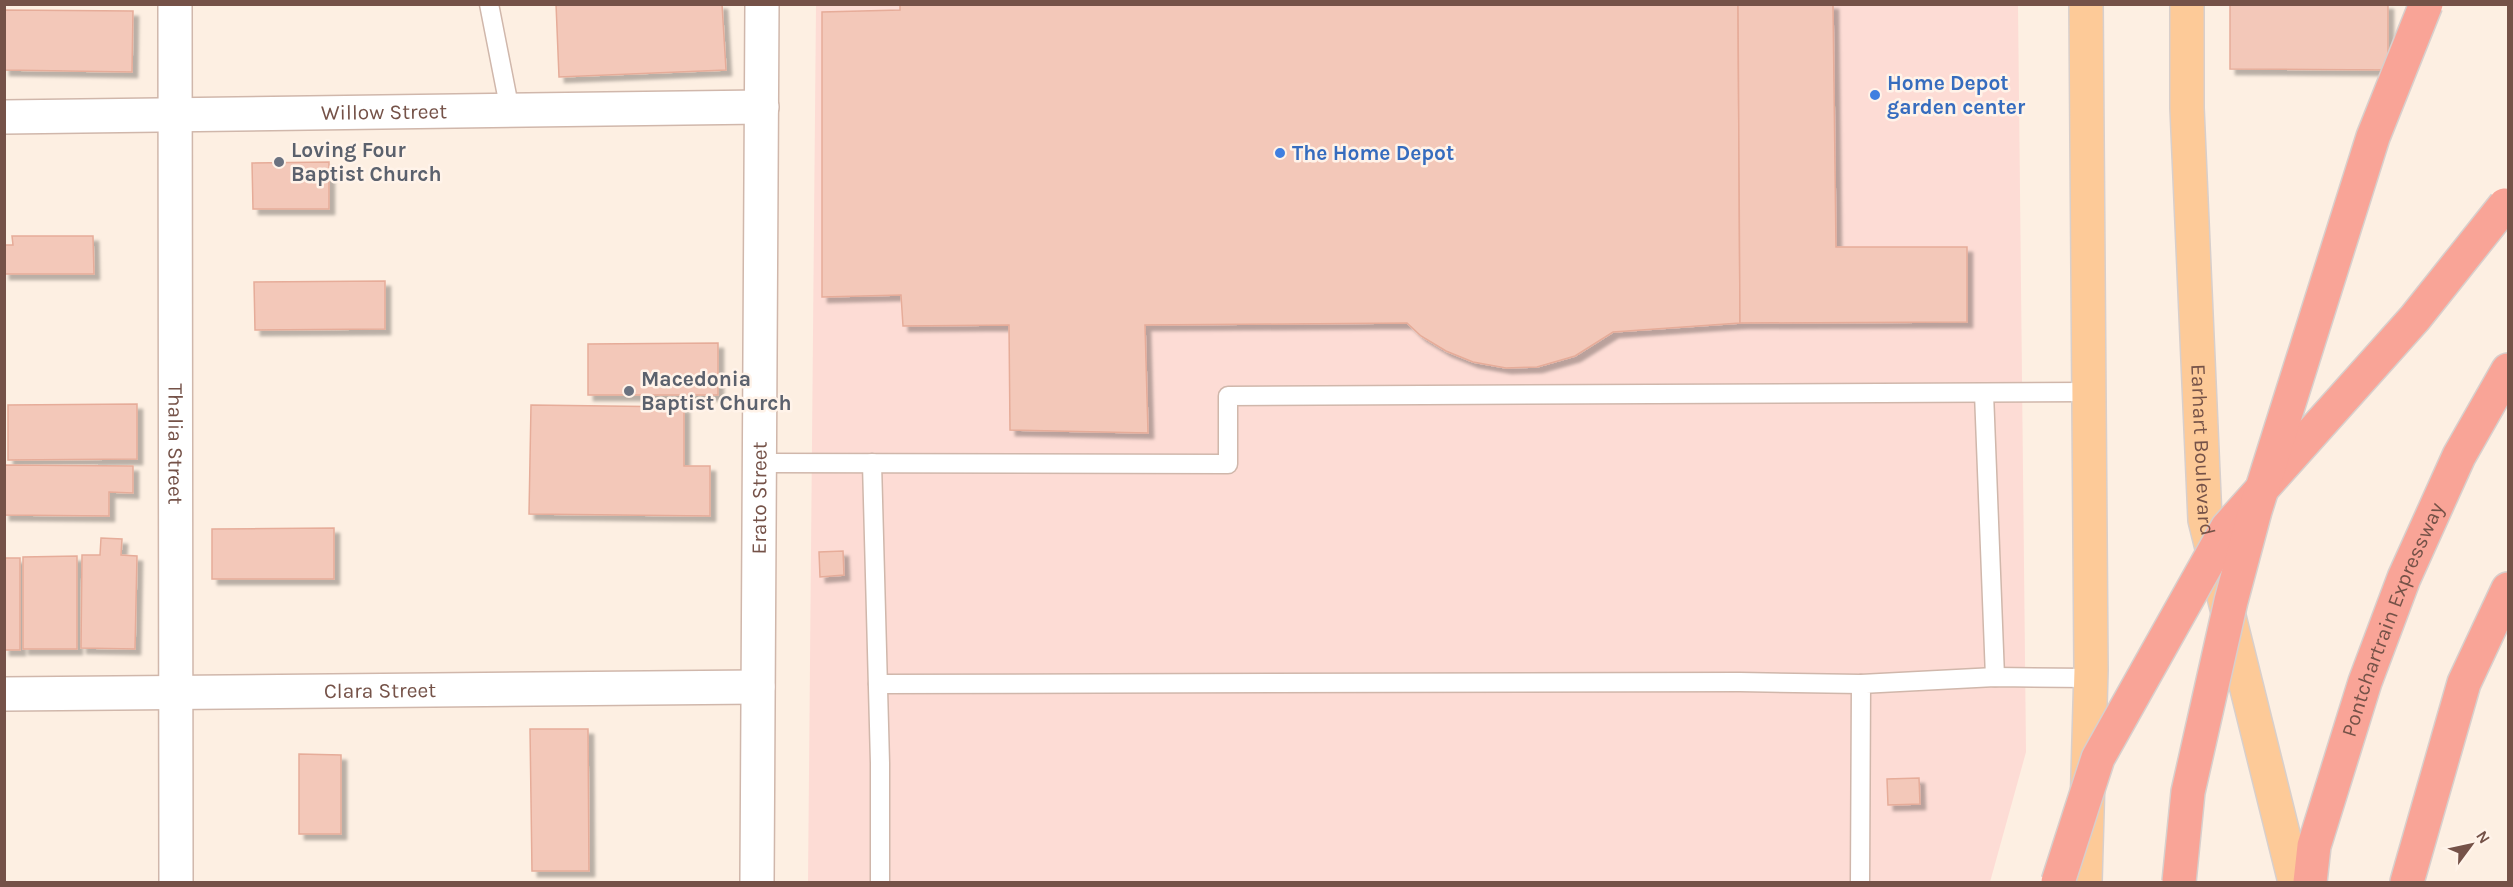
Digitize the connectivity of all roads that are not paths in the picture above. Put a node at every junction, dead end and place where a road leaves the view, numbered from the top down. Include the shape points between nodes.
1 (175, 4) edge
2 (489, 4) edge
3 (762, 4) edge
4 (2086, 4) edge
5 (2187, 4) edge
6 (2426, 4) edge
7 (762, 107) junction
8 (510, 111) junction
9 (174, 116) junction
10 (4, 117) edge
11 (2508, 200) edge
12 (2508, 370) edge
13 (2088, 392) junction
14 (1984, 393) junction
15 (759, 463) junction
16 (872, 463) junction
17 (2508, 589) edge
18 (1995, 677) junction
19 (2090, 678) junction
20 (878, 684) junction
21 (1861, 684) junction
22 (758, 687) junction
23 (176, 692) junction
24 (4, 694) edge
25 (176, 882) edge
26 (757, 882) edge
27 (880, 882) edge
28 (1860, 882) edge
29 (2058, 882) edge
30 (2085, 882) edge
31 (2179, 882) edge
32 (2295, 882) edge
33 (2310, 882) edge
34 (2407, 882) edge

1 - 9 street, Thalia Street
2 - 8 lane
3 - 7 street, Erato Street
4 - 13 main road
5 - 32 main road, Earhart Boulevard via 2187,108 2205,520
6 - 31 highway, bridge via 2373,137 2255,511 2188,792
7 - 8 street, Willow Street
7 - 15 street, Erato Street
8 - 9 street, Willow Street
9 - 10 street, Willow Street
9 - 23 street, Thalia Street
11 - 29 highway, bridge via 2415,318 2227,528 2098,758
12 - 33 highway, Pontchartrain Expressway via 2459,456 2400,588 2365,682 2314,846
13 - 14 lane
13 - 19 main road
14 - 16 lane via 1228,396 1228,464
14 - 18 lane
15 - 16 lane
15 - 22 street, Erato Street
16 - 20 lane
17 - 34 highway via 2464,683
18 - 19 lane
18 - 21 lane
19 - 30 main road
20 - 21 lane
20 - 27 lane
21 - 28 lane
22 - 23 street, Clara Street
22 - 26 street, Erato Street
23 - 24 street, Clara Street
23 - 25 street, Thalia Street

